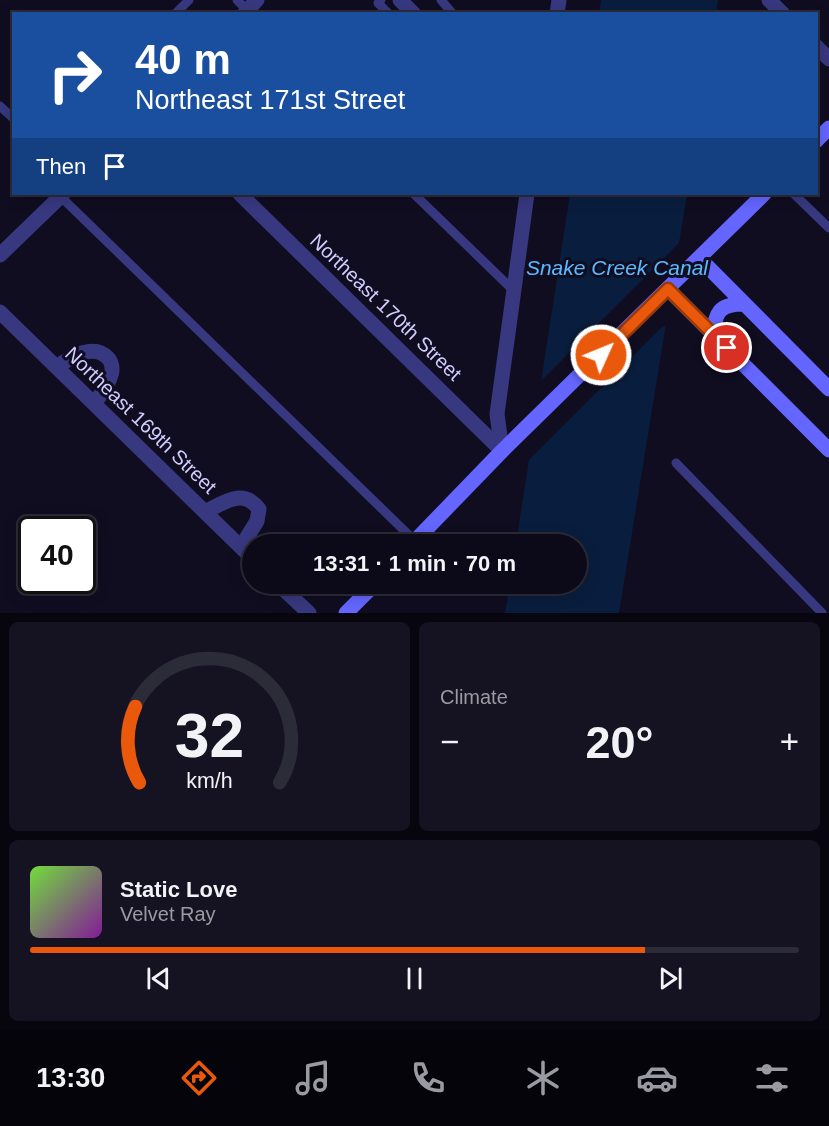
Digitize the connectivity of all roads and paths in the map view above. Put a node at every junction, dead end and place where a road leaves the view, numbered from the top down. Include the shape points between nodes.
1 (189, 0) edge
2 (381, 0) edge
3 (400, 0) edge
4 (441, 0) edge
5 (769, 0) edge
6 (177, 12) edge
7 (387, 12) edge
8 (412, 12) edge
9 (451, 12) edge
10 (781, 12) edge
11 (818, 48) edge
12 (829, 59) edge
13 (0, 106) edge
14 (12, 117) edge
15 (62, 195) edge
16 (241, 195) edge
17 (415, 195) edge
18 (527, 195) edge
19 (763, 195) edge
20 (795, 195) edge
21 (829, 228) edge
22 (0, 255) edge
23 (699, 258) junction
24 (673, 284) junction
25 (514, 291) junction
26 (743, 304) junction
27 (0, 312) edge
28 (713, 335) junction
29 (56, 367) junction
30 (829, 389) edge
31 (94, 404) junction
32 (829, 450) edge
33 (502, 451) junction
34 (676, 463) dead end
35 (205, 512) junction
36 (405, 534) edge
37 (423, 534) edge
38 (241, 547) joint
39 (289, 594) edge
40 (365, 594) edge
41 (309, 613) edge
42 (346, 613) edge
43 (822, 613) edge

1 - 6 lane
2 - 7 lane via 378,3
3 - 8 street
4 - 9 lane
5 - 10 street
11 - 12 street
13 - 14 lane
15 - 22 street
15 - 36 lane
16 - 33 street, Northeast 170th Street
17 - 25 lane
18 - 25 street
19 - 23 street
20 - 21 lane
23 - 24 street
23 - 26 street
24 - 28 street via 679,300
24 - 33 street
25 - 33 street via 497,414
26 - 28 street via 731,304 719,311
26 - 30 street
27 - 29 street, Northeast 169th Street
28 - 32 street
29 - 31 street, Northeast 169th Street
29 - 31 street via 88,352 106,356 112,374
31 - 35 street, Northeast 169th Street
33 - 37 street
34 - 43 lane
35 - 38 street, Northeast 169th Street
35 - 38 street via 237,498 252,500 259,509 257,521
39 - 41 street
40 - 42 street

